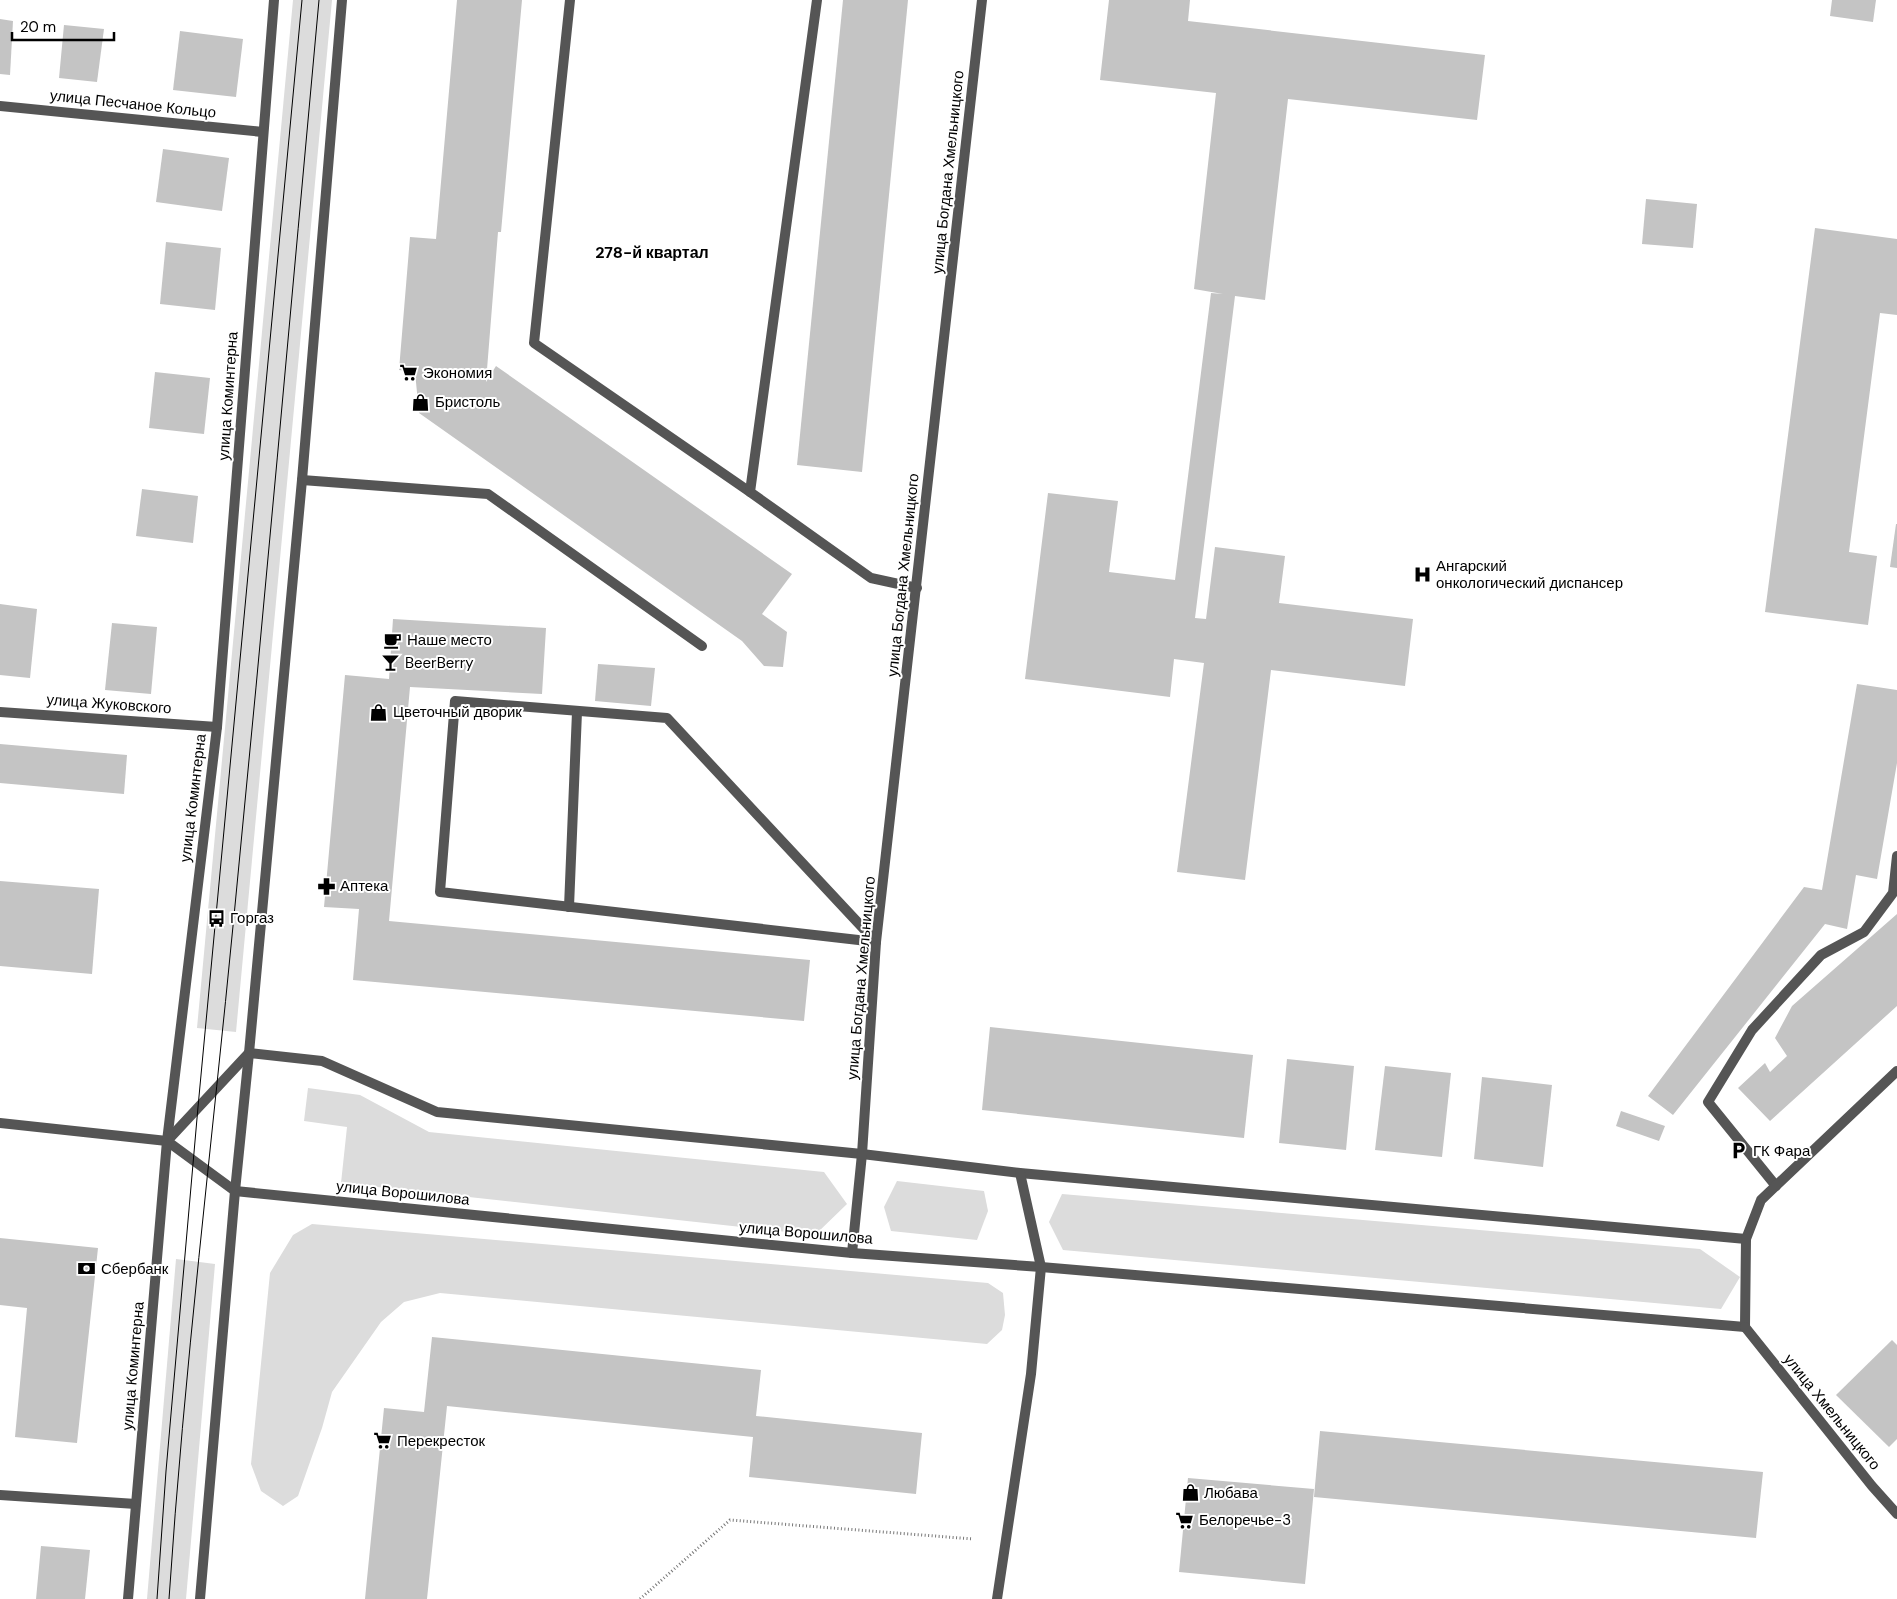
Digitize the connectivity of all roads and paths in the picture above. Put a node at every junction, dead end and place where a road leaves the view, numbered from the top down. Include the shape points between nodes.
1 (274, 0) edge
2 (342, 0) edge
3 (570, 0) edge
4 (817, 0) edge
5 (982, 0) edge
6 (0, 106) edge
7 (263, 132) junction
8 (302, 480) junction
9 (750, 492) junction
10 (917, 588) junction
11 (702, 646) dead end
12 (0, 712) edge
13 (577, 712) junction
14 (217, 726) junction
15 (1897, 856) edge
16 (569, 907) junction
17 (876, 942) junction
18 (249, 1053) junction
19 (1897, 1070) edge
20 (0, 1124) edge
21 (167, 1141) junction
22 (862, 1154) junction
23 (1020, 1173) junction
24 (1776, 1186) junction
25 (235, 1191) junction
26 (1746, 1239) junction
27 (852, 1253) junction
28 (1041, 1267) junction
29 (1744, 1327) junction
30 (0, 1495) edge
31 (136, 1504) junction
32 (1897, 1514) edge
33 (973, 1539) dead end
34 (128, 1599) edge
35 (200, 1599) edge
36 (640, 1599) edge
37 (996, 1599) edge

1 - 7 street, улица Коминтерна
2 - 8 street
3 - 9 street via 534,343
4 - 9 street
5 - 10 street, улица Богдана Хмельницкого
6 - 7 street, улица Песчаное Кольцо
7 - 14 street, улица Коминтерна
8 - 11 street via 488,494
8 - 18 street
9 - 10 street via 871,578
10 - 17 street, улица Богдана Хмельницкого
12 - 14 street, улица Жуковского
13 - 16 street
13 - 16 street via 455,701 440,892
13 - 17 street via 667,718
14 - 21 street, улица Коминтерна
15 - 24 street via 1893,893 1864,932 1821,955 1752,1030 1708,1102
16 - 17 street
17 - 22 street, улица Богдана Хмельницкого
18 - 21 street
18 - 22 street via 322,1061 437,1112
18 - 25 street
19 - 24 street
20 - 21 street
21 - 25 street
21 - 31 street, улица Коминтерна
22 - 23 street
22 - 27 street, улица Богдана Хмельницкого
23 - 26 street
23 - 28 street
24 - 26 street via 1761,1200
25 - 27 street, улица Ворошилова
25 - 35 street
26 - 29 street
27 - 28 street, улица Ворошилова
28 - 29 street, улица Ворошилова
28 - 37 street via 1031,1374
29 - 32 street, улица Хмельницкого
30 - 31 street
31 - 34 street, улица Коминтерна
33 - 36 path via 730,1520

